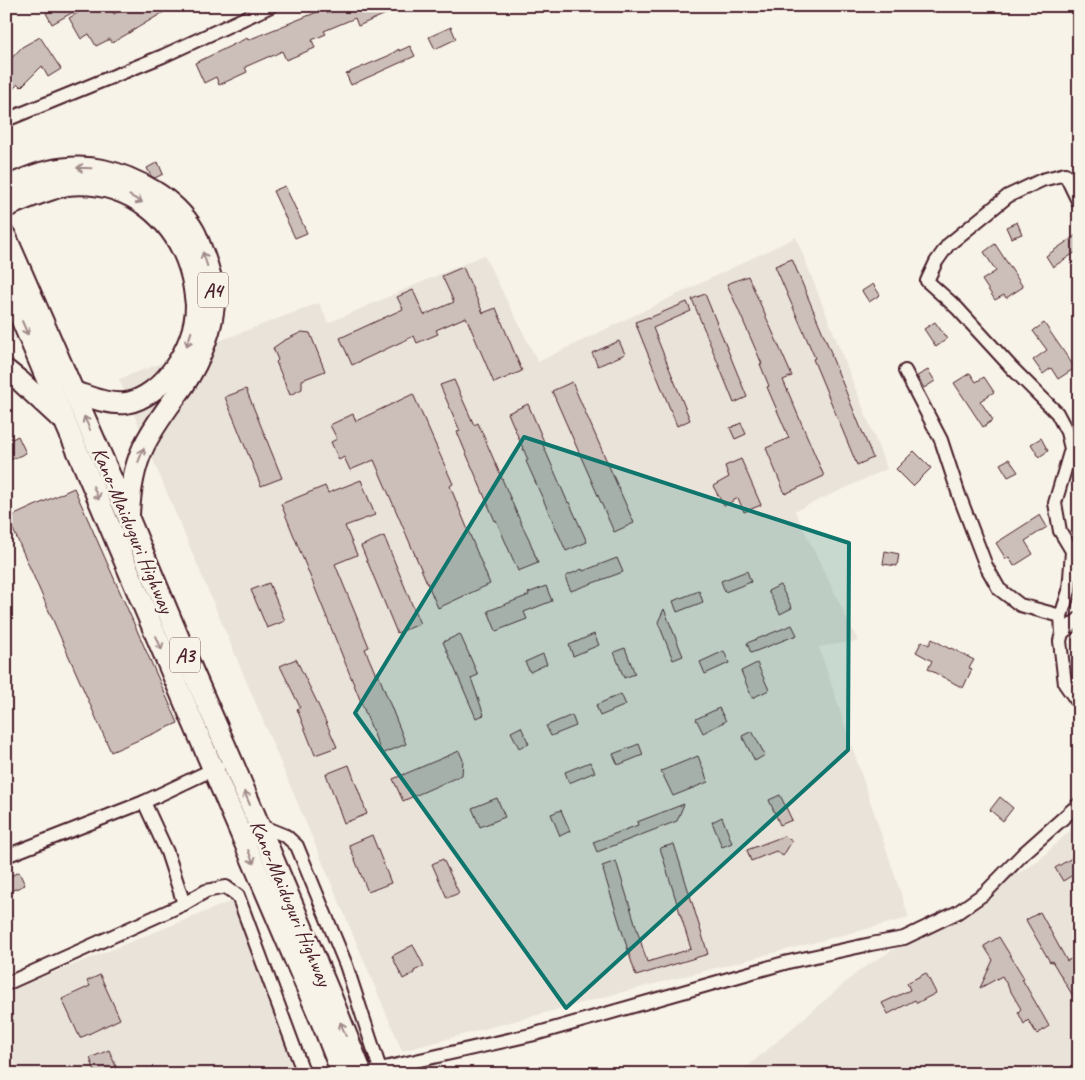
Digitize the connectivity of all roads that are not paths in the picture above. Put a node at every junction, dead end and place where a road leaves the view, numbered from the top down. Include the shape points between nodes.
1 (271, 6) edge
2 (6, 120) edge
3 (34, 185) junction
4 (6, 186) edge
5 (1079, 202) edge
6 (6, 207) edge
7 (6, 237) edge
8 (6, 283) edge
9 (6, 370) edge
10 (905, 371) dead end
11 (74, 392) junction
12 (65, 422) junction
13 (129, 519) junction
14 (1061, 616) junction
15 (1079, 619) edge
16 (1062, 633) junction
17 (1079, 704) edge
18 (232, 761) junction
19 (213, 770) junction
20 (144, 802) junction
21 (1079, 804) edge
22 (259, 825) junction
23 (6, 856) edge
24 (184, 904) junction
25 (6, 984) edge
26 (370, 1072) edge
27 (304, 1074) edge
28 (342, 1074) edge

1 - 2 street via 163,56
3 - 4 highway, A4
3 - 6 highway, A4
3 -> 11 highway, A4 via 105,187 141,202 156,213 180,244 194,290 196,305 190,338 165,381 151,392 127,403 111,403
13 -> 3 highway, A4 via 133,475 142,449 198,363 206,341 213,311 211,280 194,231 181,213 160,194 137,181 112,171 68,168 48,171
5 - 14 street via 1065,174 1042,180 1008,196 948,245 927,281 1057,413 1066,432 1072,449 1055,503 1060,531 1072,551 1069,591
7 - 11 highway, Kano-Maiduguri Highway / A3
8 -> 12 highway, Kano-Maiduguri Highway / A3
9 - 12 highway
10 - 14 street via 940,440 983,557 999,589 1020,605
13 -> 11 highway, Kano-Maiduguri Highway / A3
12 -> 19 highway, Kano-Maiduguri Highway / A3
13 - 18 highway, Kano-Maiduguri Highway / A3
14 - 16 street
15 - 16 street
16 - 17 street via 1065,684
18 - 19 street
22 -> 18 highway, Kano-Maiduguri Highway / A3
19 - 20 street
19 -> 28 highway, Kano-Maiduguri Highway / A3
20 - 23 street
20 - 24 street via 167,852
21 - 26 street via 985,893 958,912 904,938 788,962 535,1034
26 -> 22 highway, Kano-Maiduguri Highway / A3
22 - 26 street via 286,836 297,846 346,965
24 - 25 street
24 - 27 street via 206,892 226,887 238,896

